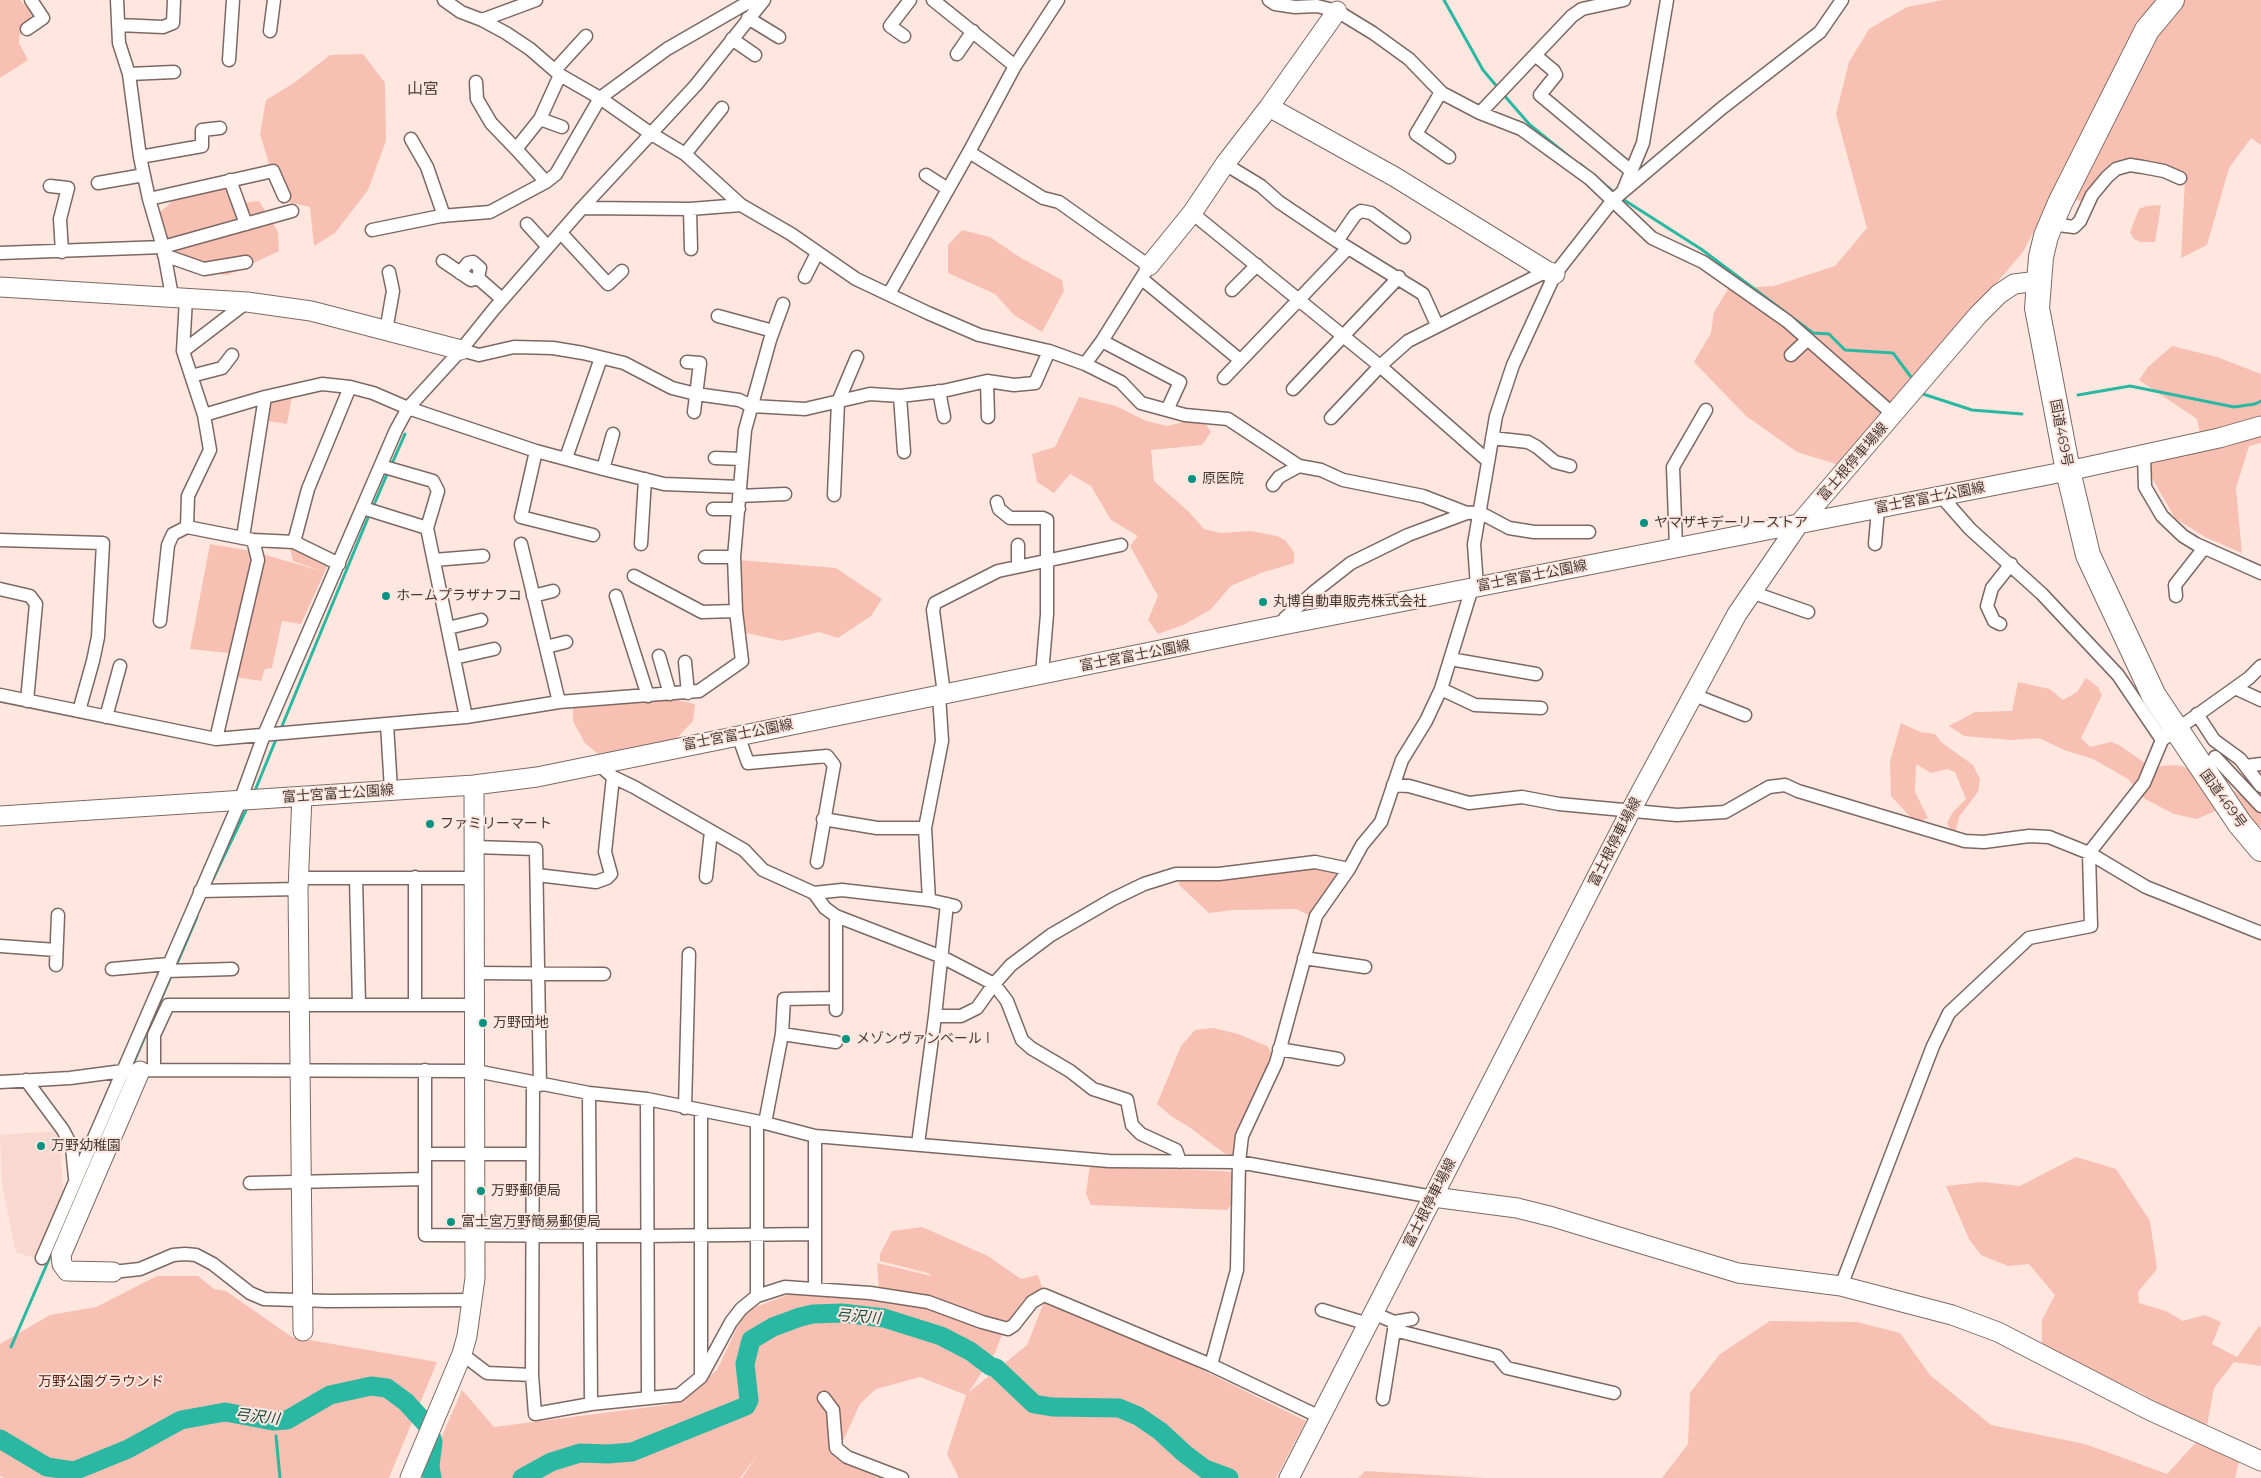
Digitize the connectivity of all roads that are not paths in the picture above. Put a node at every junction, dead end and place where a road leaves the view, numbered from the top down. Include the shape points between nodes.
1 (31, 0) edge
2 (117, 0) edge
3 (174, 0) edge
4 (232, 0) edge
5 (274, 0) edge
6 (444, 0) edge
7 (536, 0) edge
8 (764, 0) edge
9 (910, 0) edge
10 (933, 0) edge
11 (1058, 0) edge
12 (1268, 0) edge
13 (1624, 0) edge
14 (1667, 0) edge
15 (1842, 0) edge
16 (2172, 0) edge
17 (746, 1) edge
18 (1337, 11) junction
19 (748, 18) junction
20 (482, 20) junction
21 (118, 25) junction
22 (27, 29) dead end
23 (270, 31) dead end
24 (972, 31) junction
25 (586, 36) dead end
26 (904, 36) dead end
27 (779, 37) dead end
28 (732, 39) junction
29 (957, 54) dead end
30 (755, 55) dead end
31 (1534, 55) junction
32 (229, 60) dead end
33 (1015, 66) junction
34 (174, 72) dead end
35 (557, 73) junction
36 (128, 74) junction
37 (476, 82) dead end
38 (1441, 92) junction
39 (600, 98) junction
40 (1269, 107) junction
41 (722, 108) dead end
42 (1480, 113) junction
43 (540, 119) junction
44 (562, 127) dead end
45 (220, 128) dead end
46 (650, 133) junction
47 (411, 139) dead end
48 (516, 149) junction
49 (969, 152) junction
50 (685, 154) junction
51 (140, 156) junction
52 (1449, 157) dead end
53 (1225, 164) junction
54 (1631, 171) junction
55 (144, 175) junction
56 (926, 175) dead end
57 (2180, 178) dead end
58 (230, 180) junction
59 (546, 182) junction
60 (98, 183) dead end
61 (50, 186) dead end
62 (948, 189) junction
63 (284, 196) dead end
64 (1617, 196) junction
65 (148, 199) junction
66 (741, 205) junction
67 (582, 208) junction
68 (690, 209) junction
69 (292, 211) dead end
70 (1192, 213) junction
71 (444, 216) junction
72 (246, 224) junction
73 (527, 224) dead end
74 (2051, 224) junction
75 (372, 230) dead end
76 (560, 233) junction
77 (1404, 237) dead end
78 (1337, 241) junction
79 (548, 247) junction
80 (1348, 248) junction
81 (691, 249) dead end
82 (163, 251) junction
83 (62, 252) junction
84 (0, 253) edge
85 (817, 253) junction
86 (443, 261) dead end
87 (246, 262) dead end
88 (1256, 265) junction
89 (622, 271) dead end
90 (388, 272) dead end
91 (1551, 272) junction
92 (1146, 273) junction
93 (805, 277) dead end
94 (1399, 278) junction
95 (2038, 281) junction
96 (0, 287) edge
97 (1232, 290) dead end
98 (889, 294) junction
99 (179, 297) junction
100 (502, 299) junction
101 (1299, 300) junction
102 (247, 302) junction
103 (783, 304) dead end
104 (718, 316) dead end
105 (1437, 325) junction
106 (386, 331) junction
107 (773, 331) junction
108 (1343, 336) junction
109 (1808, 339) junction
110 (1102, 341) junction
111 (461, 350) junction
112 (183, 351) junction
113 (1049, 351) junction
114 (232, 355) dead end
115 (1791, 355) dead end
116 (857, 357) dead end
117 (601, 358) junction
118 (1240, 360) junction
119 (687, 362) dead end
120 (1085, 364) junction
121 (1380, 366) junction
122 (192, 376) junction
123 (1224, 378) dead end
124 (986, 382) junction
125 (350, 388) junction
126 (1293, 389) dead end
127 (939, 391) junction
128 (696, 394) junction
129 (900, 396) junction
130 (265, 397) junction
131 (838, 402) junction
132 (752, 406) junction
133 (408, 408) junction
134 (1168, 408) junction
135 (1706, 410) dead end
136 (694, 412) dead end
137 (204, 414) junction
138 (1894, 414) junction
139 (944, 417) dead end
140 (988, 417) dead end
141 (1331, 418) dead end
142 (2261, 426) edge
143 (613, 434) dead end
144 (1492, 438) junction
145 (536, 451) junction
146 (904, 452) dead end
147 (2144, 455) junction
148 (566, 458) junction
149 (715, 458) dead end
150 (742, 459) junction
151 (1488, 461) junction
152 (1299, 466) junction
153 (1570, 466) dead end
154 (387, 468) junction
155 (603, 469) junction
156 (2068, 471) junction
157 (645, 479) junction
158 (1272, 485) dead end
159 (739, 491) junction
160 (785, 494) dead end
161 (834, 495) dead end
162 (1941, 496) junction
163 (997, 502) dead end
164 (1878, 508) junction
165 (368, 509) junction
166 (714, 509) dead end
167 (739, 509) junction
168 (1473, 512) junction
169 (1798, 525) junction
170 (187, 527) junction
171 (427, 528) junction
172 (1589, 532) dead end
173 (593, 535) dead end
174 (248, 539) junction
175 (0, 540) edge
176 (294, 542) junction
177 (521, 544) dead end
178 (640, 544) dead end
179 (1121, 544) dead end
180 (1875, 544) dead end
181 (1018, 545) dead end
182 (1676, 547) junction
183 (2204, 548) junction
184 (483, 556) dead end
185 (705, 557) dead end
186 (734, 557) junction
187 (434, 560) junction
188 (1048, 560) junction
189 (339, 564) junction
190 (2011, 564) junction
191 (1018, 566) junction
192 (2261, 572) edge
193 (634, 576) dead end
194 (1474, 588) junction
195 (0, 589) edge
196 (552, 592) dead end
197 (1751, 592) junction
198 (533, 596) junction
199 (616, 596) dead end
200 (2176, 596) dead end
201 (736, 611) junction
202 (1808, 612) dead end
203 (481, 620) dead end
204 (160, 621) dead end
205 (2000, 624) dead end
206 (1283, 625) junction
207 (448, 628) junction
208 (566, 642) dead end
209 (546, 647) junction
210 (494, 649) dead end
211 (659, 656) dead end
212 (454, 658) junction
213 (1450, 659) junction
214 (685, 662) dead end
215 (120, 666) dead end
216 (2261, 666) edge
217 (1042, 674) junction
218 (1536, 674) dead end
219 (2235, 688) junction
220 (1441, 689) junction
221 (688, 693) junction
222 (670, 694) junction
223 (0, 695) edge
224 (942, 695) junction
225 (1694, 695) junction
226 (648, 696) junction
227 (2261, 700) edge
228 (28, 701) junction
229 (559, 702) junction
230 (1542, 708) dead end
231 (79, 711) junction
232 (2197, 714) junction
233 (1745, 715) dead end
234 (106, 717) junction
235 (466, 717) junction
236 (387, 724) junction
237 (264, 735) junction
238 (738, 735) junction
239 (2169, 735) junction
240 (216, 739) junction
241 (2215, 756) dead end
242 (598, 764) junction
243 (2261, 764) edge
244 (2246, 766) junction
245 (613, 777) junction
246 (474, 785) junction
247 (1393, 786) junction
248 (2261, 786) edge
249 (391, 790) junction
250 (302, 796) junction
251 (248, 800) junction
252 (2261, 806) edge
253 (1631, 810) junction
254 (0, 816) edge
255 (823, 819) junction
256 (925, 828) junction
257 (712, 831) junction
258 (475, 847) junction
259 (2261, 849) edge
260 (2089, 853) junction
261 (817, 862) dead end
262 (1349, 869) junction
263 (536, 875) junction
264 (415, 877) junction
265 (706, 877) dead end
266 (356, 878) junction
267 (476, 878) junction
268 (299, 883) junction
269 (200, 891) junction
270 (814, 893) junction
271 (929, 900) junction
272 (58, 915) dead end
273 (836, 916) junction
274 (2261, 933) edge
275 (0, 946) edge
276 (56, 950) junction
277 (689, 954) dead end
278 (942, 958) junction
279 (1304, 958) junction
280 (56, 965) dead end
281 (1365, 967) dead end
282 (112, 969) dead end
283 (171, 969) junction
284 (232, 969) dead end
285 (475, 973) junction
286 (538, 973) junction
287 (604, 974) dead end
288 (994, 984) junction
289 (415, 1004) junction
290 (359, 1005) junction
291 (476, 1005) junction
292 (300, 1006) junction
293 (935, 1016) junction
294 (782, 1034) junction
295 (836, 1042) dead end
296 (1279, 1049) junction
297 (1338, 1058) dead end
298 (301, 1070) junction
299 (425, 1070) junction
300 (139, 1071) junction
301 (476, 1071) junction
302 (26, 1080) junction
303 (0, 1082) edge
304 (537, 1084) junction
305 (589, 1093) junction
306 (647, 1099) junction
307 (686, 1108) junction
308 (701, 1111) junction
309 (761, 1122) junction
310 (815, 1136) junction
311 (918, 1144) junction
312 (475, 1153) junction
313 (425, 1154) junction
314 (533, 1154) junction
315 (1180, 1162) junction
316 (1239, 1162) junction
317 (425, 1179) junction
318 (302, 1182) junction
319 (250, 1183) dead end
320 (83, 1184) junction
321 (1433, 1197) junction
322 (700, 1234) junction
323 (814, 1234) junction
324 (475, 1235) junction
325 (533, 1235) junction
326 (588, 1235) junction
327 (646, 1236) junction
328 (757, 1236) junction
329 (42, 1258) dead end
330 (113, 1272) joint
331 (1841, 1286) junction
332 (815, 1289) junction
333 (757, 1296) junction
334 (473, 1300) junction
335 (303, 1301) junction
336 (1322, 1310) dead end
337 (1371, 1319) junction
338 (1412, 1319) dead end
339 (1394, 1326) junction
340 (303, 1331) dead end
341 (460, 1361) junction
342 (1211, 1366) junction
343 (532, 1375) junction
344 (701, 1377) junction
345 (1614, 1393) dead end
346 (648, 1398) junction
347 (824, 1398) dead end
348 (1383, 1399) dead end
349 (591, 1404) junction
350 (1320, 1417) junction
351 (2261, 1461) edge
352 (410, 1478) edge
353 (902, 1478) edge
354 (1289, 1478) edge

1 - 22 street via 43,18
2 - 21 street
3 - 21 street via 173,22 163,27
4 - 32 street
5 - 23 street
6 - 20 street via 461,12
7 - 20 street
8 - 19 street
9 - 26 street via 890,26
10 - 24 street
11 - 33 street
12 - 18 street via 1282,5 1317,6
13 - 31 street via 1582,9
14 - 54 street via 1643,143
15 - 64 street via 1820,32
16 - 74 highway, 国道469号 via 2147,30
17 - 39 street via 667,49
18 - 38 street via 1409,59
18 - 40 main road
19 - 27 street
19 - 28 street
20 - 35 street via 522,44
21 - 36 street via 120,50
24 - 29 street
24 - 33 street
25 - 35 street
28 - 30 street
28 - 46 street via 696,85
31 - 42 street
31 - 54 street via 1556,75 1540,95
33 - 49 street
34 - 36 street
35 - 39 street
35 - 43 street
36 - 51 street
37 - 48 street via 477,99 491,123
38 - 42 street
38 - 52 street via 1416,134
39 - 46 street
39 - 59 street via 556,174
40 - 53 main road
40 - 91 main road via 1395,177
41 - 50 street
42 - 64 street via 1521,129
43 - 44 street
43 - 48 street
45 - 51 street via 202,130 202,146
46 - 50 street
46 - 67 street
47 - 71 street via 427,166
48 - 59 street
49 - 62 street
49 - 92 street via 1043,198 1059,202
50 - 66 street
51 - 55 street
53 - 70 main road
53 - 78 street
54 - 64 street
55 - 60 street
55 - 65 street
56 - 62 street
57 - 74 street via 2164,171 2130,165 2116,169 2092,195 2074,227
58 - 63 street via 273,170
58 - 65 street
58 - 72 street
59 - 71 street via 490,212
61 - 83 street via 68,188 60,219
62 - 98 street
64 - 91 street
64 - 109 street via 1652,238 1703,262
65 - 82 street
66 - 68 street
66 - 85 street
67 - 68 street
67 - 76 street
68 - 81 street
69 - 72 street
70 - 88 street
70 - 92 main road
71 - 75 street
72 - 82 street
73 - 79 street
74 - 95 highway, 国道469号
76 - 79 street
76 - 89 street via 608,284
77 - 78 street via 1371,213 1361,211
78 - 80 street
79 - 100 street
80 - 94 street
80 - 101 street
82 - 83 street
82 - 87 street via 204,269
82 - 99 street
83 - 84 street
85 - 93 street
85 - 98 street via 856,279
86 - 100 street via 471,280 478,278
88 - 97 street
88 - 101 street
90 - 106 street via 393,292
91 - 105 street
91 - 144 street via 1513,365
92 - 110 street
92 - 118 street
94 - 105 street via 1423,294
94 - 108 street
95 - 138 main road, 富士根停車場線 via 2014,284 1999,294
95 - 156 highway, 国道469号 via 2037,308
96 - 99 main road
98 - 113 street via 979,335
99 - 102 main road
99 - 112 street
100 - 111 street
101 - 108 street
101 - 118 street
102 - 106 main road via 311,311
102 - 112 street
103 - 107 street
104 - 107 street
105 - 121 street via 1408,341
106 - 111 main road
107 - 132 street
108 - 121 street
108 - 126 street
109 - 115 street
109 - 138 street
110 - 120 street
110 - 134 street via 1180,382
111 - 117 street via 479,355 514,347 553,348
111 - 133 street
112 - 122 street
113 - 120 street
113 - 124 street via 1035,383
114 - 122 street via 222,368
116 - 131 street
117 - 128 street via 624,363 672,388
117 - 148 street
118 - 123 street
119 - 128 street via 700,363
120 - 134 street via 1121,382 1141,403
121 - 141 street
121 - 151 street
122 - 137 street
124 - 127 street
124 - 140 street
125 - 130 street via 322,384
125 - 133 street via 373,393
125 - 176 street via 308,489
127 - 129 street
127 - 139 street
128 - 132 street via 738,400
128 - 136 street
129 - 131 street via 870,394
129 - 146 street
130 - 137 street
130 - 174 street
131 - 132 street via 805,409
131 - 161 street
132 - 150 street
133 - 145 street
133 - 154 street via 396,430
134 - 152 street via 1185,415 1228,419
135 - 182 street via 1673,467
137 - 170 street via 210,450 188,496
138 - 169 main road, 富士根停車場線
142 - 147 main road, 富士宮富士公園線
143 - 155 street
144 - 151 street
144 - 153 street via 1528,442 1555,462
145 - 148 street
145 - 173 street via 521,517
147 - 156 main road, 富士宮富士公園線
147 - 183 street via 2145,487 2162,516 2183,536
148 - 155 street
149 - 150 street
150 - 159 street
151 - 168 street
152 - 158 street via 1279,477
152 - 168 street via 1321,470 1344,480 1423,496
154 - 165 street
154 - 171 street via 433,481 438,490
155 - 157 street
156 - 162 main road, 富士宮富士公園線
156 - 239 highway, 国道469号 via 2088,555
157 - 159 street via 664,484
157 - 178 street
159 - 160 street
159 - 167 street
162 - 164 main road, 富士宮富士公園線
162 - 190 street via 1970,529
163 - 188 street via 999,509 1010,518 1047,520
164 - 169 main road, 富士宮富士公園線
164 - 180 street
165 - 171 street
165 - 189 street
166 - 167 street
167 - 186 street
168 - 172 street via 1509,528 1534,532
168 - 194 street
168 - 206 street via 1408,535 1351,563 1285,618
169 - 182 main road, 富士宮富士公園線
169 - 197 main road, 富士根停車場線
170 - 174 street
170 - 204 street via 173,534 168,545
171 - 187 street
174 - 176 street
174 - 240 street via 258,560
175 - 231 street via 103,544 98,637
176 - 189 street
177 - 198 street
179 - 188 street
181 - 191 street
182 - 194 main road, 富士宮富士公園線
183 - 192 street
183 - 200 street via 2175,585
184 - 187 street
185 - 186 street
186 - 201 street
187 - 207 street
188 - 191 street
188 - 217 street
189 - 237 street
190 - 205 street via 1992,588 1986,606 1994,621
190 - 239 street via 2118,675
191 - 224 street via 998,570 935,603 933,610
193 - 201 street via 702,612
194 - 206 main road, 富士宮富士公園線
194 - 213 street
195 - 228 street via 30,596 36,604
196 - 198 street
197 - 202 street
197 - 225 main road, 富士根停車場線
198 - 209 street
199 - 226 street
201 - 221 street via 742,661 699,691
203 - 207 street
206 - 217 main road, 富士宮富士公園線
207 - 212 street
208 - 209 street
209 - 229 street
210 - 212 street
211 - 222 street
212 - 235 street
213 - 218 street
213 - 220 street
214 - 221 street
215 - 234 street
216 - 219 street
217 - 224 main road, 富士宮富士公園線
219 - 227 street
219 - 232 street
220 - 230 street via 1475,705
220 - 247 street via 1402,760
221 - 222 street
222 - 226 street
223 - 228 street
224 - 238 main road, 富士宮富士公園線
224 - 256 street via 942,741
225 - 233 street
225 - 253 main road, 富士根停車場線
226 - 229 street
228 - 231 street
229 - 235 street
231 - 234 street
232 - 239 street
232 - 244 street via 2214,740
234 - 240 street
235 - 236 street
236 - 237 street
236 - 249 street
237 - 240 street
237 - 251 street
238 - 242 main road, 富士宮富士公園線
238 - 255 street via 748,763 827,756 834,765
239 - 259 highway, 国道469号
239 - 260 street via 2144,783
241 - 252 street
242 - 245 street
242 - 246 main road, 富士宮富士公園線 via 537,777
243 - 244 street
244 - 248 street
245 - 257 street
245 - 263 street via 605,852 611,874 596,882
246 - 249 main road, 富士宮富士公園線
246 - 258 main road
247 - 253 street via 1409,786 1469,802 1522,796 1559,804
247 - 262 street via 1381,822 1362,845
249 - 250 main road, 富士宮富士公園線
250 - 251 main road, 富士宮富士公園線
250 - 268 main road
251 - 254 main road, 富士宮富士公園線
251 - 269 street
253 - 260 street via 1677,815 1725,812 1769,788 1785,784 1798,791 1965,842 2043,837
253 - 321 main road, 富士根停車場線
255 - 256 street via 877,828
255 - 261 street
256 - 271 street
257 - 265 street
257 - 270 street via 744,850 763,870
258 - 263 street via 536,849
258 - 267 main road
260 - 274 street via 2146,887
260 - 331 street via 2091,926 2029,938 1949,1013 1933,1046
262 - 279 street via 1316,916
262 - 288 street via 1315,862 1219,874 1176,874 1144,884 1051,935 1011,966
263 - 286 street
264 - 266 street
264 - 267 street
264 - 289 street
266 - 268 street
266 - 290 street
267 - 285 main road
268 - 269 street
268 - 292 main road
269 - 283 street
270 - 271 street via 842,890
270 - 273 street
271 - 278 street via 951,905
272 - 276 street
273 - 278 street
273 - 294 street via 835,1004 784,999
275 - 276 street
276 - 280 street
277 - 307 street
278 - 288 street
278 - 293 street
279 - 281 street
279 - 296 street
282 - 283 street
283 - 284 street
283 - 300 street
285 - 286 street
285 - 291 main road
286 - 287 street
286 - 304 street
288 - 293 street via 977,1008 961,1016
288 - 315 street via 1007,1001 1022,1040 1093,1089 1127,1100 1132,1125 1141,1134 1176,1150
289 - 290 street
289 - 291 street
290 - 292 street
291 - 301 main road
292 - 298 main road
292 - 300 street via 168,1005
293 - 311 street
294 - 295 street
294 - 309 street
296 - 297 street
296 - 316 street via 1276,1063 1242,1136
298 - 299 street
298 - 300 street
298 - 318 main road
299 - 301 street
299 - 313 street
300 - 302 street
300 - 320 main road
301 - 304 street
301 - 312 main road
302 - 303 street
302 - 320 street via 63,1130 72,1147
304 - 305 street
304 - 314 street
305 - 306 street
305 - 326 street
306 - 307 street
306 - 327 street
307 - 308 street
308 - 309 street
308 - 322 street
309 - 310 street
309 - 328 street
310 - 311 street
310 - 323 street
311 - 315 street via 1109,1161
312 - 313 street
312 - 314 street
312 - 324 main road
313 - 317 street
314 - 325 street
315 - 316 street
316 - 321 street
316 - 342 street via 1236,1270
317 - 318 street
317 - 324 street via 425,1235
318 - 319 street
318 - 335 main road
320 - 329 street
320 - 330 main road via 61,1255 62,1264 67,1271
321 - 331 main road via 1517,1208 1738,1273
321 - 337 main road, 富士根停車場線
322 - 327 street
322 - 328 street
322 - 344 street
323 - 328 street
323 - 332 street
324 - 325 street
324 - 334 main road
325 - 326 street
325 - 343 street
326 - 327 street
326 - 349 street
327 - 346 street
328 - 333 street
330 - 335 street via 140,1269 173,1255 190,1254 213,1264 250,1294 264,1299
331 - 351 main road via 1925,1307 1998,1332 2149,1410
332 - 333 street via 785,1287
332 - 342 street via 928,1302 1008,1329 1032,1302 1044,1295
333 - 344 street via 740,1309 731,1322
334 - 335 street
334 - 341 main road
335 - 340 main road
336 - 337 street
337 - 339 street
337 - 350 main road, 富士根停車場線
338 - 339 street
339 - 345 street via 1497,1356 1506,1368
339 - 348 street
341 - 343 street via 487,1373
341 - 352 main road
342 - 350 street
343 - 349 street via 535,1414
344 - 346 street via 679,1396
346 - 349 street
347 - 353 street via 833,1410 836,1448 847,1457
350 - 354 main road, 富士根停車場線

